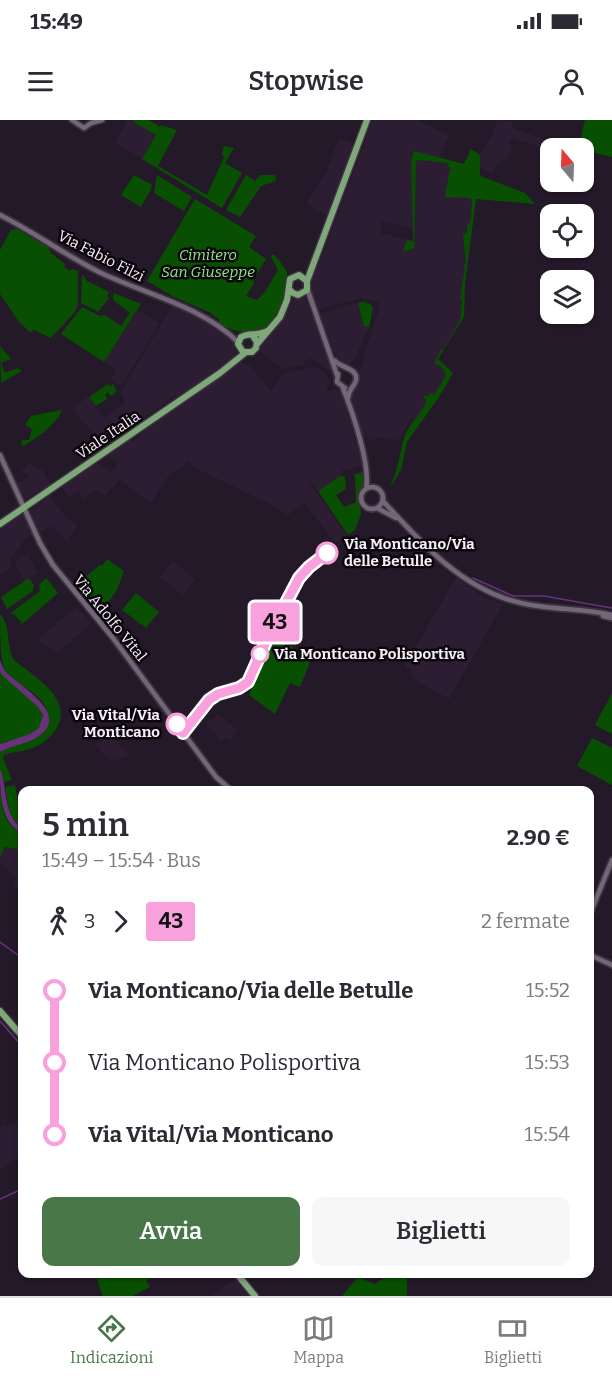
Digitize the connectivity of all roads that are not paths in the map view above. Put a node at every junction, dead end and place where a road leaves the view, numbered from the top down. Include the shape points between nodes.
1 (72, 120) edge
2 (102, 120) edge
3 (367, 120) edge
4 (91, 121) edge
5 (78, 122) edge
6 (0, 214) edge
7 (316, 259) junction
8 (300, 275) junction
9 (307, 285) junction
10 (289, 289) junction
11 (299, 295) junction
12 (312, 306) junction
13 (284, 310) junction
14 (274, 326) junction
15 (225, 331) junction
16 (243, 335) junction
17 (253, 336) junction
18 (257, 344) junction
19 (239, 345) junction
20 (245, 353) junction
21 (332, 356) junction
22 (229, 366) junction
23 (346, 369) junction
24 (337, 375) junction
25 (351, 387) junction
26 (343, 388) junction
27 (348, 404) junction
28 (0, 455) edge
29 (367, 474) junction
30 (374, 487) junction
31 (366, 489) junction
32 (19, 497) junction
33 (383, 501) junction
34 (27, 506) junction
35 (377, 508) junction
36 (391, 510) junction
37 (383, 511) junction
38 (17, 512) junction
39 (402, 522) junction
40 (0, 524) edge
41 (612, 616) edge
42 (225, 786) edge
43 (612, 860) edge
44 (594, 904) edge
45 (594, 957) edge
46 (612, 965) edge
47 (0, 1011) edge
48 (18, 1031) edge
49 (240, 1278) edge
50 (255, 1296) edge

1 - 5 street
2 - 4 street
3 - 7 main road
4 - 5 street via 86,128
6 - 15 street, Via Fabio Filzi via 90,267
7 - 8 main road
7 - 9 main road
8 - 9 main road
8 - 10 main road via 290,279
9 - 11 main road
9 - 12 street
10 - 11 main road
10 - 13 main road
11 - 12 street
11 - 13 main road
12 - 21 street
13 - 14 main road
14 - 17 main road
14 - 18 main road
15 - 16 street, Via Fabio Filzi
15 - 19 street, Via Fabio Filzi
16 - 17 main road
16 - 19 main road
17 - 18 main road
18 - 20 main road via 252,352
19 - 20 main road
19 - 22 main road, Viale Italia
20 - 22 main road, Viale Italia
21 - 23 street
21 - 24 street
22 - 34 main road, Viale Italia
23 - 24 street
23 - 25 street via 356,376
24 - 26 street
25 - 26 street
25 - 27 street
26 - 27 street
27 - 29 street
28 - 32 street, Via Adolfo Vital
29 - 30 street
29 - 31 street
30 - 31 street
30 - 33 street via 382,492
31 - 35 street via 361,498 364,505
32 - 34 street, Via Adolfo Vital
32 - 38 street
33 - 35 street
33 - 36 street
34 - 38 main road, Viale Italia
34 - 42 street, Via Adolfo Vital via 28,517 53,565
35 - 37 street
36 - 37 street
36 - 39 street
37 - 39 street
38 - 40 main road, Viale Italia
39 - 41 street via 448,566 478,587 522,603
43 - 44 street
45 - 46 street
47 - 48 main road
49 - 50 main road

